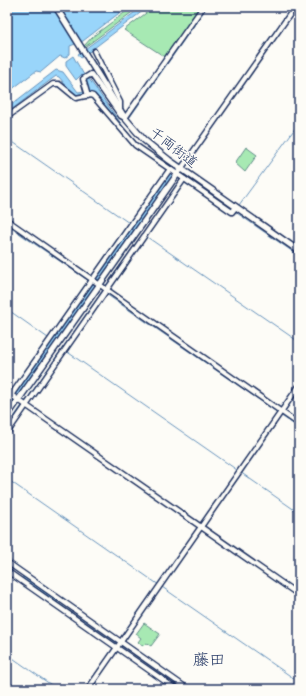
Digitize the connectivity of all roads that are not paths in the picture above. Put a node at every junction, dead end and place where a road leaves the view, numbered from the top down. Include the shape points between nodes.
1 (56, 7) edge
2 (203, 7) edge
3 (295, 7) edge
4 (94, 51) dead end
5 (87, 92) junction
6 (120, 109) junction
7 (7, 117) edge
8 (126, 118) junction
9 (181, 169) junction
10 (173, 172) junction
11 (184, 179) junction
12 (234, 209) junction
13 (7, 220) edge
14 (298, 249) edge
15 (101, 287) junction
16 (299, 386) edge
17 (7, 392) edge
18 (17, 401) edge
19 (280, 413) junction
20 (7, 416) edge
21 (299, 424) edge
22 (7, 433) edge
23 (201, 528) junction
24 (7, 562) edge
25 (7, 571) edge
26 (299, 595) edge
27 (119, 645) junction
28 (88, 689) edge
29 (176, 689) edge
30 (188, 689) edge

1 - 6 street, 千両街道
2 - 8 street
3 - 9 street
4 - 6 street via 120,102
5 - 7 street via 76,98 56,83
5 - 8 street via 85,77 91,74 121,116
5 - 10 street via 97,100 134,145
6 - 8 street, 千両街道
8 - 9 street, 千両街道 via 151,146
9 - 10 street
9 - 12 street, 千両街道
10 - 11 street
10 - 15 street
10 - 15 street
11 - 12 street
11 - 15 street
12 - 14 street, 千両街道
13 - 15 street
15 - 18 street
15 - 18 street
15 - 18 street via 64,350
15 - 19 street
16 - 19 street
17 - 18 street
18 - 20 street
18 - 22 street
18 - 23 street
19 - 21 street
19 - 23 street
23 - 26 street
23 - 27 street
24 - 27 street
25 - 27 street
27 - 28 street
27 - 29 street
27 - 30 street

